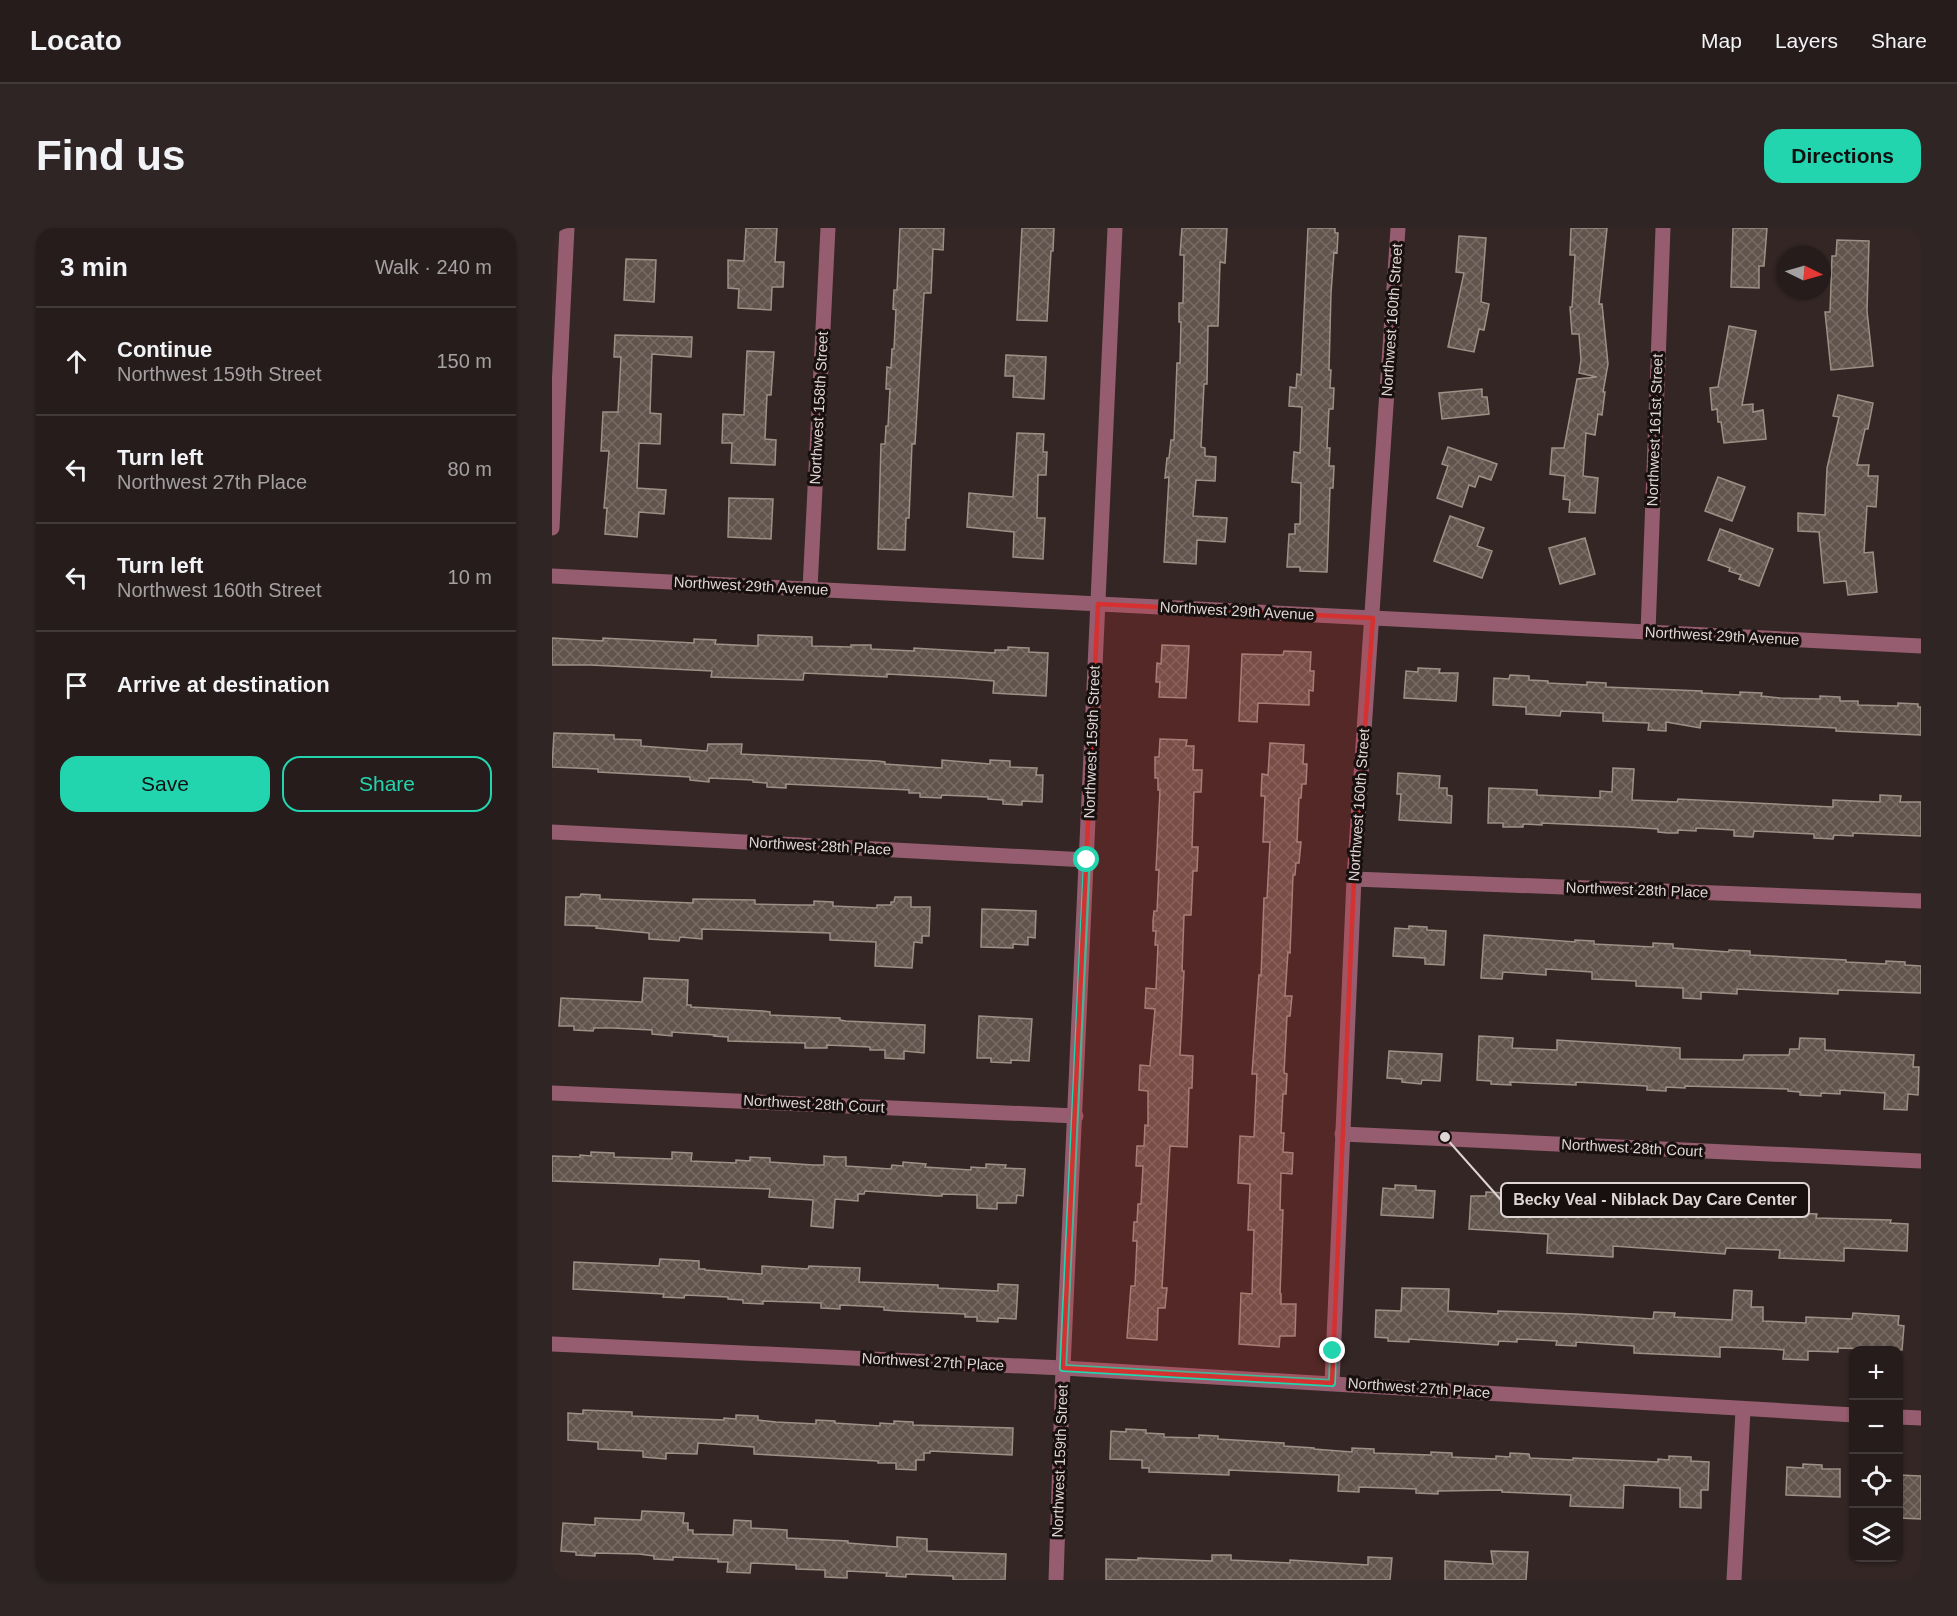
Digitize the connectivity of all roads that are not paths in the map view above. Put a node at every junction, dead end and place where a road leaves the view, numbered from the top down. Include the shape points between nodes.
1 (567, 228) edge
2 (828, 228) edge
3 (1115, 228) edge
4 (1398, 228) edge
5 (1663, 228) edge
6 (552, 528) edge
7 (552, 576) edge
8 (810, 589) junction
9 (1098, 604) junction
10 (1373, 618) junction
11 (1648, 632) junction
12 (1921, 646) edge
13 (552, 832) edge
14 (1087, 860) junction
15 (1353, 879) junction
16 (1921, 901) edge
17 (552, 1093) edge
18 (1076, 1116) junction
19 (1342, 1134) junction
20 (1921, 1161) edge
21 (552, 1344) edge
22 (1063, 1368) junction
23 (1332, 1383) junction
24 (1743, 1410) junction
25 (1849, 1415) edge
26 (1903, 1417) edge
27 (1921, 1418) edge
28 (1056, 1580) edge
29 (1734, 1580) edge

1 - 6 street
2 - 8 street, Northwest 158th Street
3 - 9 street, Northwest 159th Street
4 - 10 street, Northwest 160th Street
5 - 11 street, Northwest 161st Street
7 - 8 street, Northwest 29th Avenue
8 - 9 street, Northwest 29th Avenue
9 - 10 street, Northwest 29th Avenue
9 - 14 street, Northwest 159th Street
10 - 11 street, Northwest 29th Avenue
10 - 15 street, Northwest 160th Street
11 - 12 street, Northwest 29th Avenue
13 - 14 street, Northwest 28th Place
14 - 18 street, Northwest 159th Street
15 - 16 street, Northwest 28th Place
15 - 19 street, Northwest 160th Street
17 - 18 street, Northwest 28th Court
18 - 22 street, Northwest 159th Street
19 - 20 street, Northwest 28th Court
19 - 23 street, Northwest 160th Street
21 - 22 street, Northwest 27th Place
22 - 23 street, Northwest 27th Place
22 - 28 street, Northwest 159th Street
23 - 24 street, Northwest 27th Place
24 - 25 street, Northwest 27th Place
24 - 29 street
26 - 27 street

